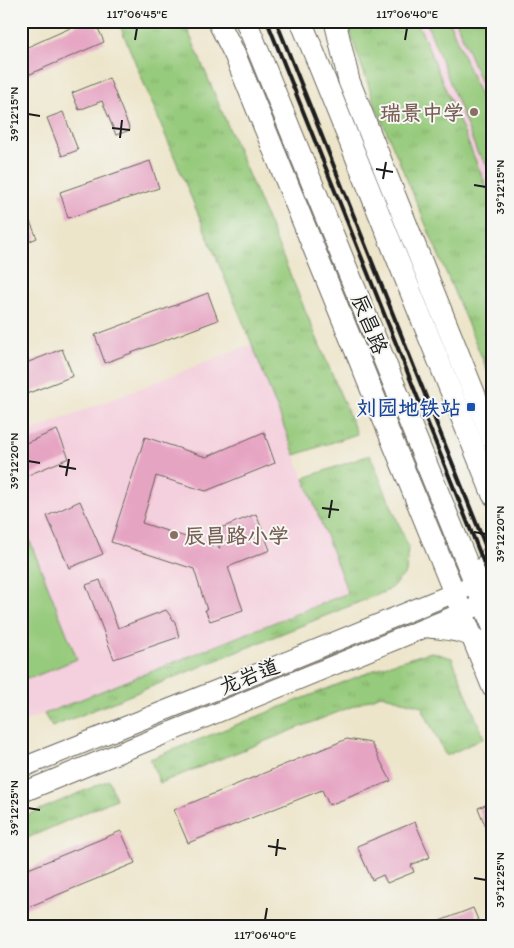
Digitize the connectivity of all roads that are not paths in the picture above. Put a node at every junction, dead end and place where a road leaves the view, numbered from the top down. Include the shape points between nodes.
1 (218, 21) edge
2 (246, 21) edge
3 (300, 21) edge
4 (310, 21) edge
5 (335, 21) edge
6 (324, 79) junction
7 (493, 440) edge
8 (493, 495) edge
9 (493, 552) edge
10 (469, 591) edge
11 (488, 602) edge
12 (493, 627) edge
13 (428, 628) junction
14 (471, 637) junction
15 (493, 648) edge
16 (493, 688) edge
17 (21, 768) edge
18 (21, 793) edge

1 - 10 main road
2 - 10 main road, 辰昌路
3 - 6 main road
4 - 6 main road
5 - 7 main road via 349,81
6 - 8 main road
9 - 10 main road
10 - 11 main road, 辰昌路
10 - 13 main road
10 - 14 main road
10 - 17 main road, 龙岩道
11 - 12 main road, 辰昌路
13 - 14 main road via 460,632
13 - 18 main road, 龙岩道
14 - 15 main road
14 - 16 main road

